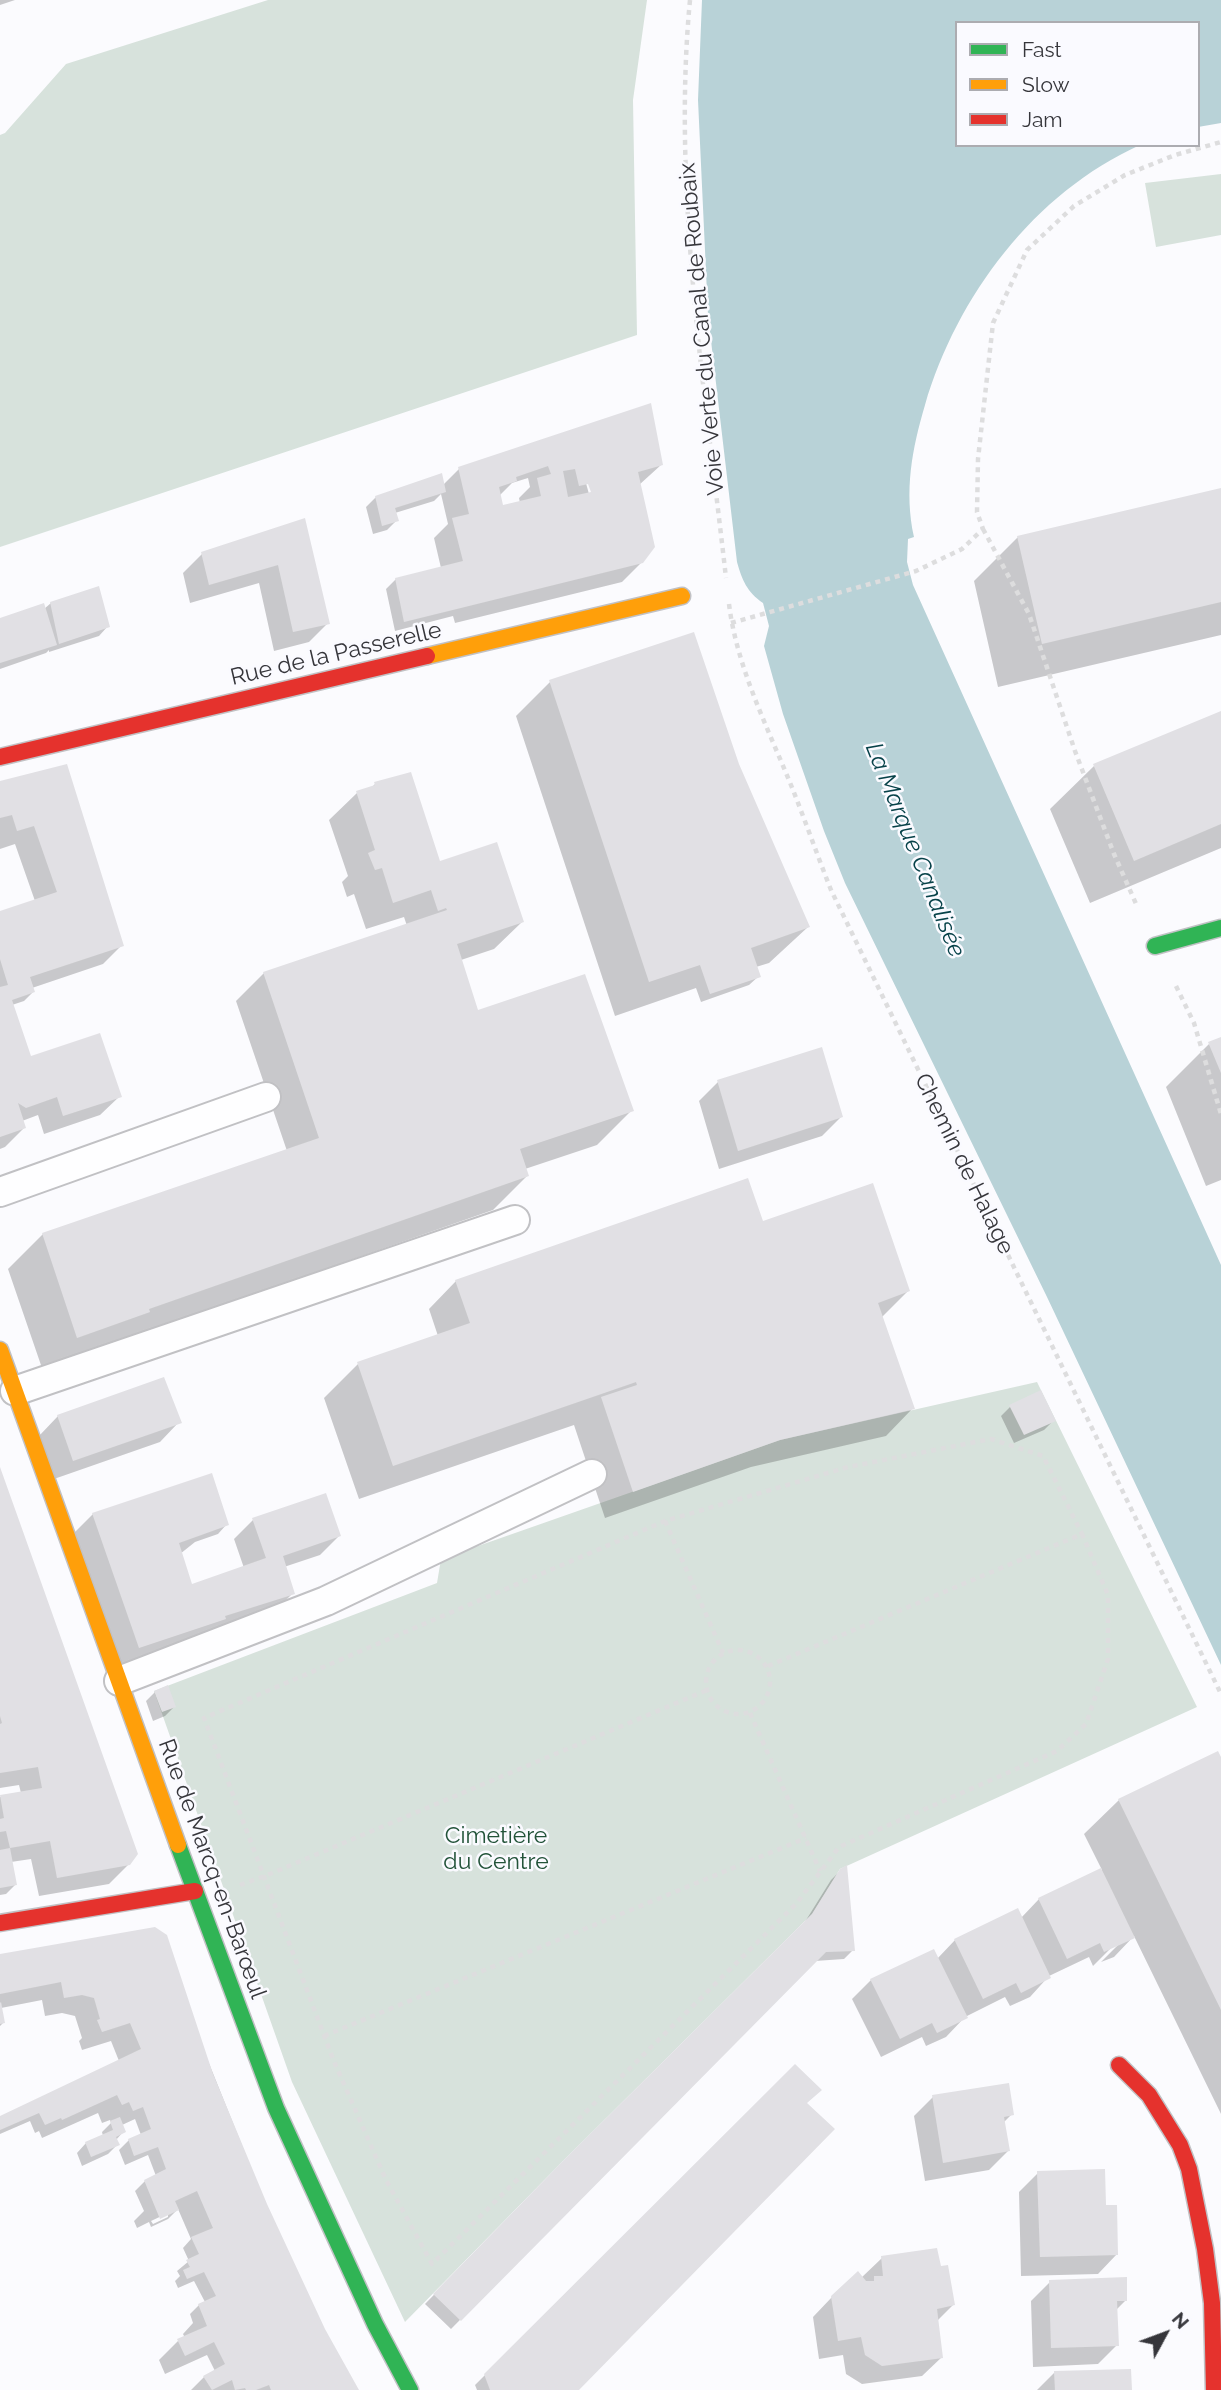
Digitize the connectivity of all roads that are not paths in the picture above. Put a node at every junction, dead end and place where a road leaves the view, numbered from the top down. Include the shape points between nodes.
1 (682, 596) dead end
2 (0, 757) edge
3 (1221, 928) edge
4 (1155, 946) road end
5 (266, 1097) dead end
6 (0, 1192) edge
7 (515, 1220) dead end
8 (0, 1350) edge
9 (15, 1391) junction
10 (592, 1474) dead end
11 (119, 1681) junction
12 (195, 1891) junction
13 (0, 1923) edge
14 (1119, 2065) dead end
15 (410, 2390) edge
16 (1214, 2390) edge

1 - 2 street, Rue de la Passerelle
3 - 4 street
5 - 6 lane
7 - 9 lane
8 - 9 street, Rue de Marcq-en-Barœul
9 - 11 street, Rue de Marcq-en-Barœul
10 - 11 lane via 326,1601
11 - 12 street, Rue de Marcq-en-Barœul
12 - 13 street
12 - 15 street, Rue de Marcq-en-Barœul via 276,2108 374,2325
14 - 16 street via 1149,2095 1189,2169 1213,2303

